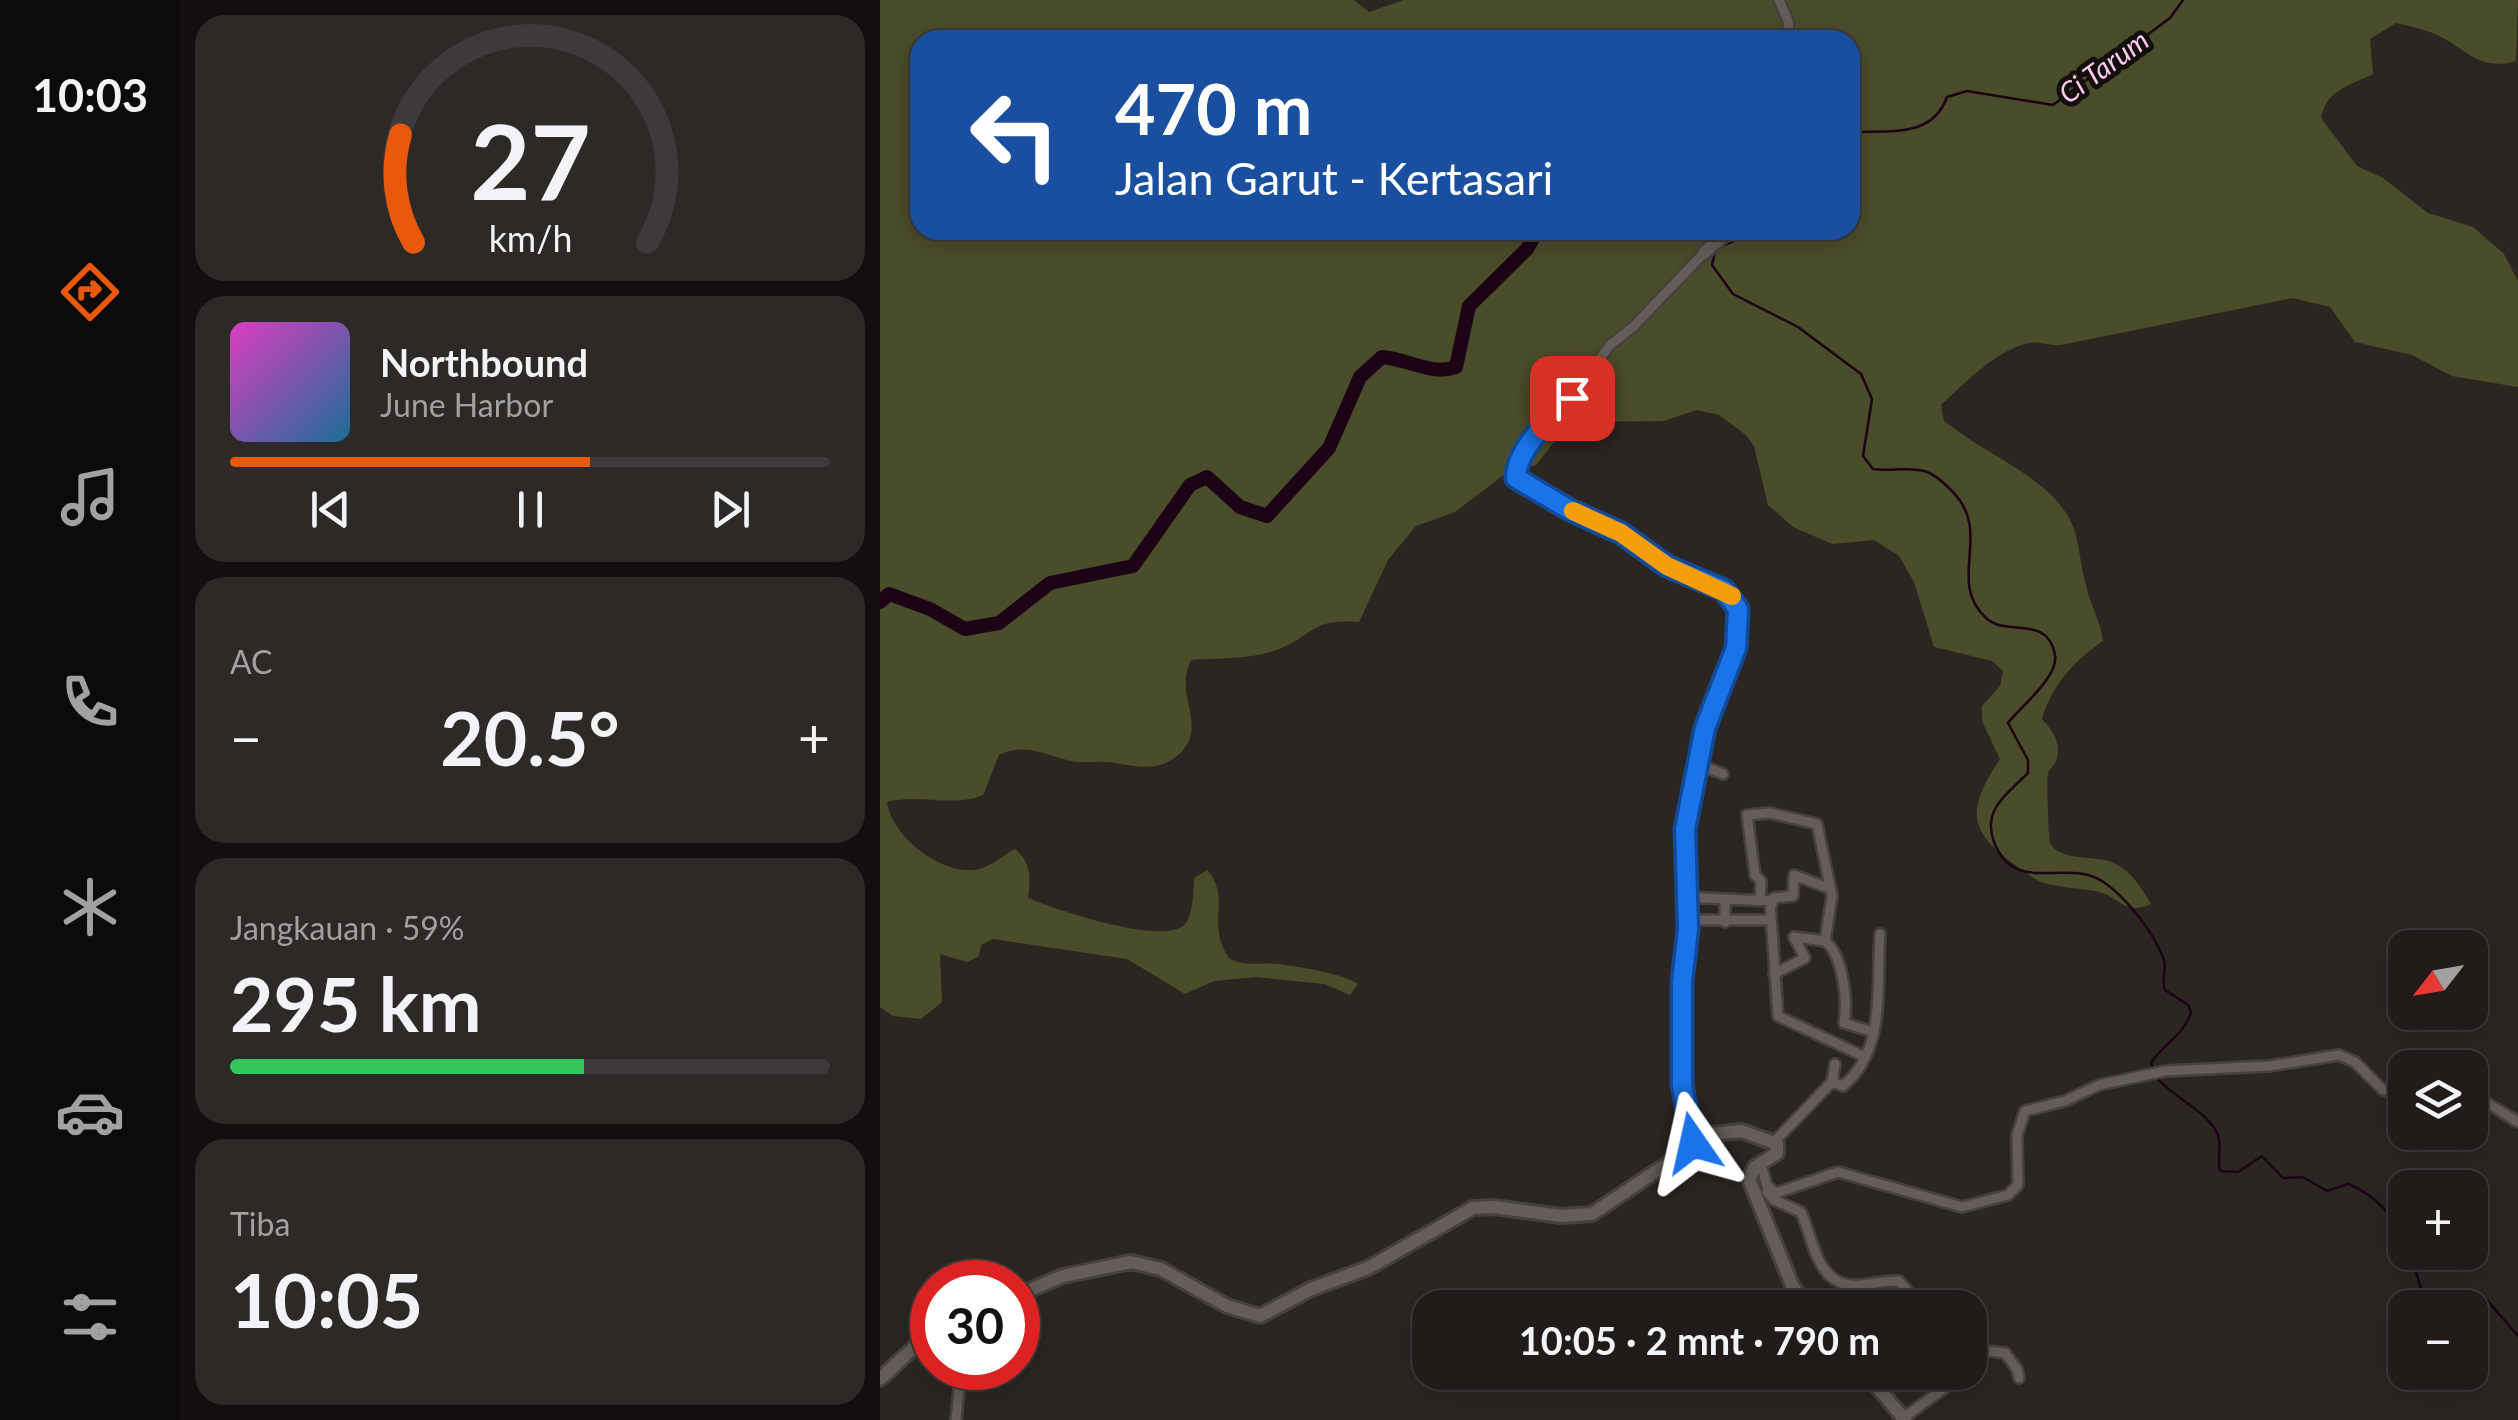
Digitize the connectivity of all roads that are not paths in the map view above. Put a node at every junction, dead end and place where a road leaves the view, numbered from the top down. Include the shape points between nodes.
1 (1779, 0) edge
2 (1789, 30) edge
3 (1718, 240) edge
4 (1704, 253) joint
5 (1700, 765) junction
6 (1724, 774) dead end
7 (1831, 889) junction
8 (1688, 897) junction
9 (1725, 899) junction
10 (1760, 900) junction
11 (1770, 906) junction
12 (1688, 920) junction
13 (1770, 920) junction
14 (1725, 922) junction
15 (1880, 934) dead end
16 (1771, 936) junction
17 (1794, 937) junction
18 (1825, 940) junction
19 (1774, 974) junction
20 (1873, 1032) junction
21 (1863, 1056) junction
22 (1835, 1064) dead end
23 (1832, 1082) junction
24 (2388, 1091) edge
25 (2488, 1104) edge
26 (2518, 1122) edge
27 (1775, 1141) junction
28 (1693, 1143) junction
29 (1761, 1164) junction
30 (1764, 1180) junction
31 (1040, 1286) edge
32 (1795, 1290) edge
33 (1907, 1290) edge
34 (910, 1351) edge
35 (1987, 1351) edge
36 (2019, 1378) dead end
37 (880, 1379) edge
38 (959, 1390) edge
39 (1880, 1390) edge
40 (1942, 1390) edge
41 (1904, 1419) edge
42 (956, 1420) edge

1 - 2 street
3 - 4 main road
4 - 5 street via 1549,416 1515,474 1520,483 1735,601 1736,648 1705,728
5 - 6 street
5 - 8 street via 1685,829
7 - 10 street via 1818,824 1747,814
7 - 11 street via 1794,875 1793,896 1774,898
7 - 18 street
8 - 9 street
8 - 12 street
9 - 10 street
9 - 14 street
10 - 11 street
11 - 13 street
12 - 14 street
12 - 28 street via 1682,1085
13 - 14 street
13 - 16 street
15 - 20 street
16 - 17 street
16 - 19 street
17 - 18 street
17 - 19 street via 1804,958
18 - 20 street via 1838,967 1844,1023
19 - 21 street via 1780,1018
20 - 21 street
21 - 23 street via 1846,1085
22 - 23 street
23 - 27 street
24 - 30 street via 2339,1055 2269,1066 2180,1068 2108,1083 2025,1111 2017,1135 2018,1185 1972,1206 1838,1172 1780,1193
25 - 26 street
27 - 28 main road via 1732,1130
27 - 29 main road via 1777,1153
28 - 31 main road via 1592,1214 1473,1208 1368,1268 1260,1316 1227,1306 1162,1269 1131,1262
29 - 30 street
29 - 32 main road via 1750,1179 1755,1200
30 - 33 street via 1774,1200 1801,1212 1827,1275 1846,1285 1899,1281
34 - 37 main road
35 - 36 street via 2005,1352
38 - 42 street
39 - 41 main road
40 - 41 street

